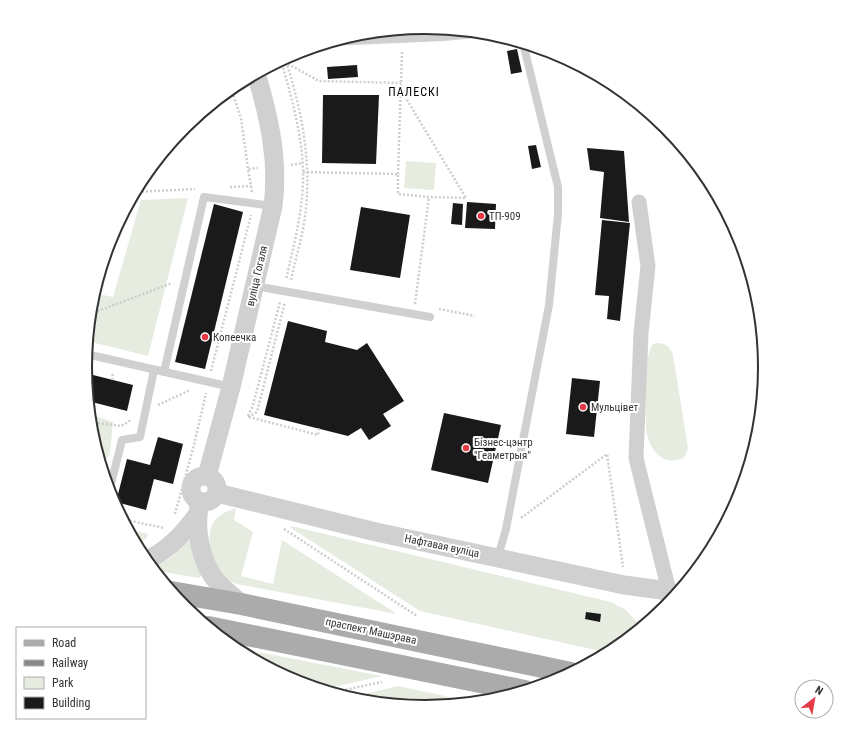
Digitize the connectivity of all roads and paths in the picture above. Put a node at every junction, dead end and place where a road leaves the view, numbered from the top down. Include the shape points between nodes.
1 (454, 36) edge
2 (402, 40) junction
3 (354, 41) edge
4 (525, 50) edge
5 (288, 63) edge
6 (286, 64) edge
7 (258, 79) edge
8 (401, 83) junction
9 (401, 90) junction
10 (233, 95) edge
11 (248, 169) dead end
12 (308, 171) junction
13 (303, 172) dead end
14 (398, 174) junction
15 (251, 186) dead end
16 (226, 187) dead end
17 (203, 189) dead end
18 (142, 192) edge
19 (429, 197) junction
20 (254, 202) junction
21 (640, 202) dead end
22 (273, 206) junction
23 (186, 278) junction
24 (104, 279) edge
25 (102, 286) dead end
26 (255, 286) junction
27 (288, 292) junction
28 (415, 305) junction
29 (423, 306) dead end
30 (438, 309) dead end
31 (96, 312) edge
32 (413, 314) junction
33 (475, 316) dead end
34 (430, 317) dead end
35 (92, 355) edge
36 (114, 369) dead end
37 (154, 370) junction
38 (164, 372) junction
39 (112, 380) dead end
40 (208, 382) junction
41 (231, 387) junction
42 (319, 428) dead end
43 (207, 476) junction
44 (112, 482) edge
45 (217, 493) junction
46 (199, 509) junction
47 (175, 514) dead end
48 (129, 521) edge
49 (284, 528) dead end
50 (506, 529) junction
51 (171, 530) dead end
52 (498, 557) junction
53 (151, 558) edge
54 (624, 585) junction
55 (180, 594) edge
56 (669, 594) edge
57 (667, 596) edge
58 (241, 604) junction
59 (417, 616) dead end
60 (221, 631) edge
61 (562, 672) edge
62 (386, 681) dead end
63 (514, 689) edge
64 (341, 691) edge

1 - 2 lane
2 - 3 lane
2 - 8 path
4 - 50 lane via 558,187 558,214 549,305
5 - 8 path via 319,81
6 - 12 path via 301,115 307,145
7 - 22 street, вуліца Гогаля via 272,136 276,182
8 - 9 path
9 - 14 path
9 - 19 path via 466,198
10 - 11 path via 241,118
12 - 13 path
12 - 14 path
12 - 27 path via 306,209
14 - 19 path via 398,194
15 - 16 path
17 - 18 path
19 - 28 path
20 - 22 lane
20 - 23 lane via 204,197
20 - 40 path
21 - 56 street, Нафтавая вуліца via 648,266 636,458
22 - 26 street, вуліца Гогаля
23 - 31 path
23 - 38 lane
24 - 25 path
26 - 27 lane
26 - 41 street, вуліца Гогаля
27 - 32 lane
27 - 42 path via 257,412 248,416 318,435
28 - 29 path
28 - 32 path
30 - 33 path
32 - 34 lane
35 - 37 lane
36 - 39 path
37 - 38 lane
37 - 44 lane via 140,437 122,440
38 - 40 lane
40 - 41 lane
40 - 47 path
41 - 43 street, вуліца Гогаля
43 - 45 street via 215,483
43 - 46 street via 200,477 191,485 192,496
45 - 46 street
45 - 52 street, Нафтавая вуліца via 376,532
46 - 53 street via 185,532 169,548
46 - 58 street via 204,558 217,582
48 - 51 path
49 - 59 path
50 - 52 lane
50 - 54 path via 606,454 625,577
52 - 54 street, Нафтавая вуліца
54 - 57 street, Нафтавая вуліца
55 - 58 main road, праспект Машэрава
58 - 61 main road, праспект Машэрава
60 - 63 main road
62 - 64 path

